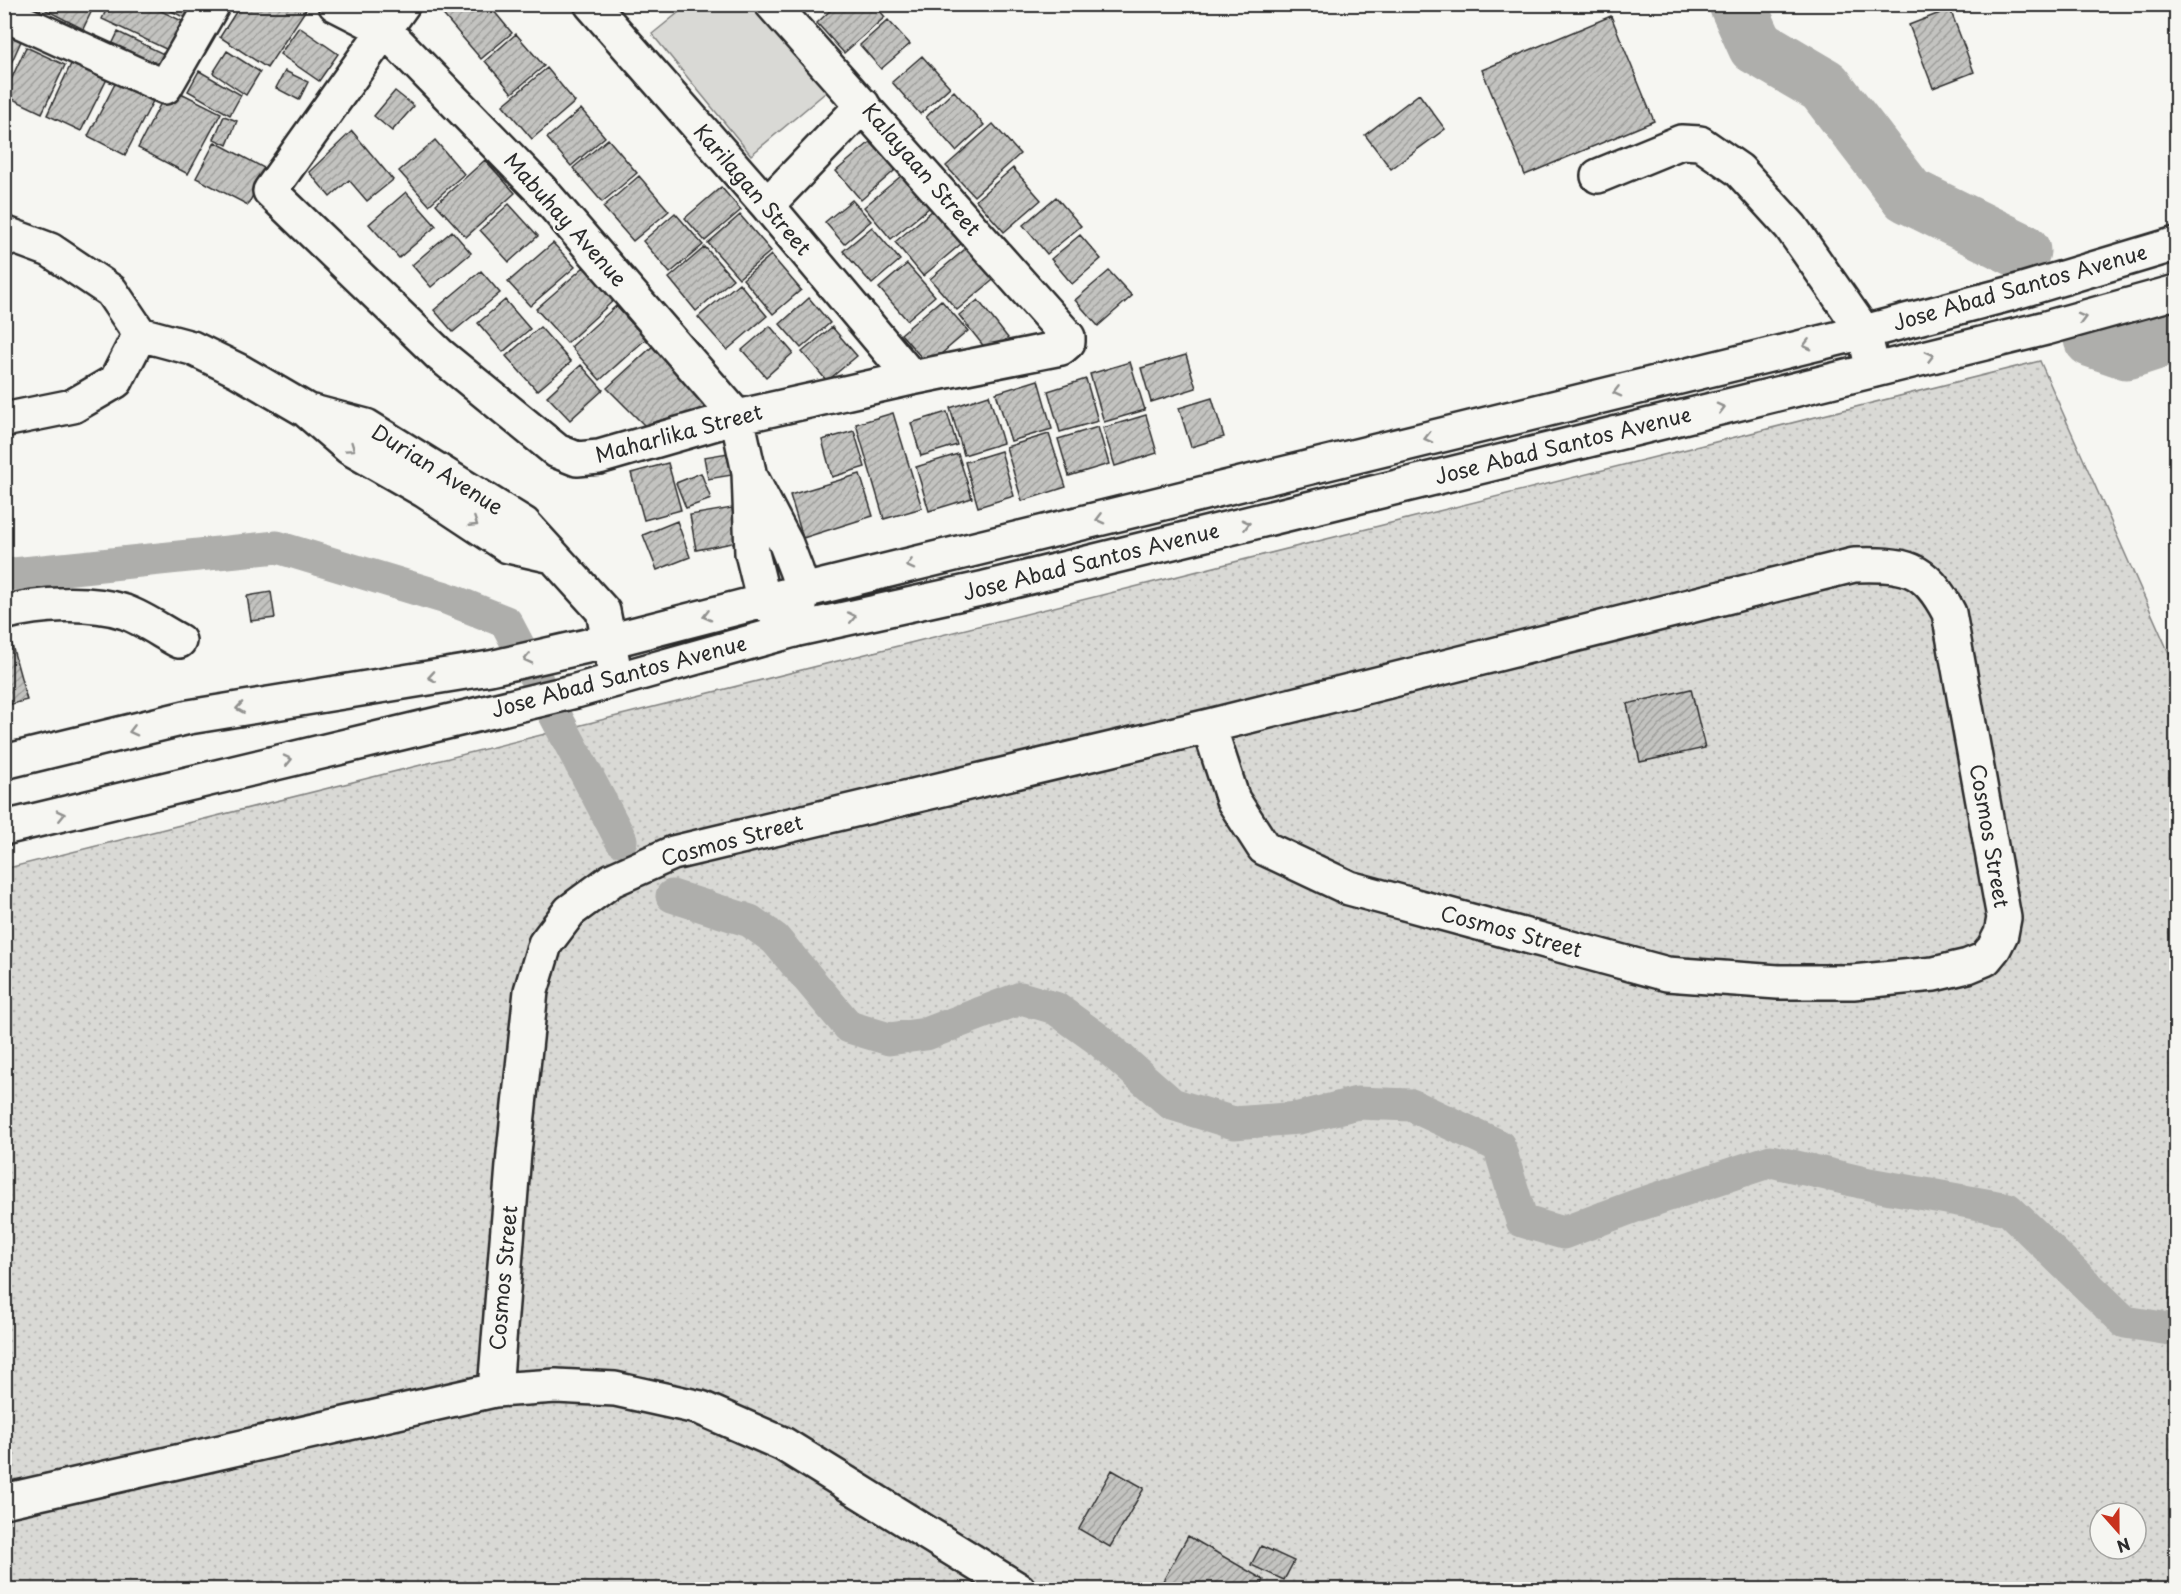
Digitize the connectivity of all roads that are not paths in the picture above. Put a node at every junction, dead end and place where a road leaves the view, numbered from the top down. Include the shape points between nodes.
1 (213, 4) edge
2 (335, 4) edge
3 (591, 4) edge
4 (772, 4) edge
5 (4, 14) edge
6 (394, 17) edge
7 (863, 105) junction
8 (1598, 177) dead end
9 (767, 206) junction
10 (4, 233) edge
11 (2176, 244) edge
12 (2176, 292) edge
13 (1864, 332) junction
14 (140, 334) junction
15 (1068, 337) joint
16 (1873, 370) junction
17 (912, 378) junction
18 (737, 417) junction
19 (4, 420) edge
20 (748, 472) junction
21 (802, 591) junction
22 (764, 602) junction
23 (4, 613) edge
24 (795, 630) junction
25 (179, 641) dead end
26 (609, 641) junction
27 (616, 679) junction
28 (1209, 726) junction
29 (4, 762) edge
30 (4, 828) edge
31 (495, 1390) junction
32 (4, 1501) edge
33 (1019, 1590) edge

1 - 5 street via 165,87
2 - 6 street, Mabuhay Avenue
3 - 9 street, Karilagan Street
4 - 7 street, Kalayaan Street
6 - 18 street, Mabuhay Avenue
6 - 18 street, Maharlika Street via 270,191 440,355 557,451 577,459 599,457
7 - 9 street
7 - 15 street, Kalayaan Street
8 - 13 street via 1681,142 1700,143 1739,170 1791,227
9 - 17 street, Karilagan Street
10 - 14 street via 50,250 111,291
11 - 13 street, Jose Abad Santos Avenue
16 -> 12 street, Jose Abad Santos Avenue
13 - 16 street
13 -> 21 street, Jose Abad Santos Avenue
14 - 19 street via 116,381 73,406
14 - 26 street, Durian Avenue via 192,348 239,371 306,410 350,448 425,490 508,546 552,556 603,611
15 - 17 street, Maharlika Street via 1061,348
24 -> 16 street, Jose Abad Santos Avenue via 985,588
17 - 18 street, Maharlika Street
18 - 20 street, Mabuhay Avenue
20 - 21 street, Mabuhay Avenue via 786,544
20 - 22 street, Mabuhay Avenue via 752,554
21 - 22 street, Jose Abad Santos Avenue
21 - 24 street, Mabuhay Avenue
22 - 24 street
22 -> 26 street, Jose Abad Santos Avenue
23 - 25 street via 25,607 94,605 127,613
24 - 27 street, Jose Abad Santos Avenue
26 - 27 street, Durian Avenue
26 -> 29 street, Jose Abad Santos Avenue via 490,668 189,717
30 -> 27 street, Jose Abad Santos Avenue
28 - 28 street, Cosmos Street via 1854,565 1885,564 1907,569 1938,591 1949,613 2004,918 2001,934 1985,959 1934,974 1852,982 1778,982 1667,974 1349,888 1264,848 1233,800
28 - 31 street, Cosmos Street via 674,853 612,880 570,911 545,944 531,991
31 - 32 street
31 - 33 street via 556,1386 615,1389 701,1407 783,1444

